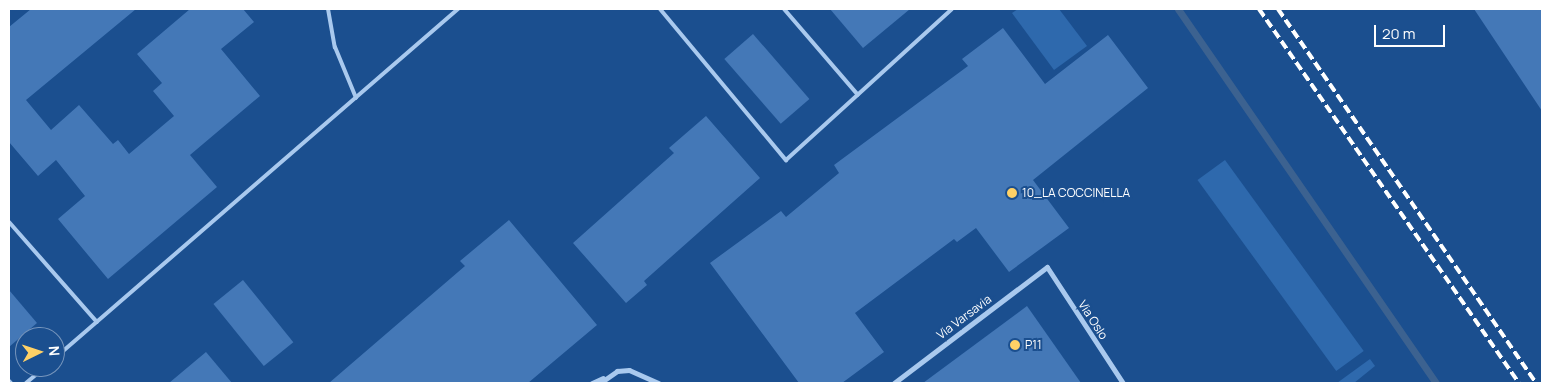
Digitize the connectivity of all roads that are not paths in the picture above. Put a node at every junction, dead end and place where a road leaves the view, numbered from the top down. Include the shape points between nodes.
1 (328, 9) edge
2 (458, 9) edge
3 (660, 9) edge
4 (784, 9) edge
5 (952, 9) edge
6 (858, 96) junction
7 (356, 98) junction
8 (9, 222) edge
9 (1047, 268) joint
10 (97, 322) junction
11 (65, 349) edge
12 (606, 377) junction
13 (592, 383) edge
14 (600, 383) edge
15 (658, 383) edge
16 (894, 383) edge
17 (1123, 383) edge

1 - 7 lane via 335,47
2 - 7 lane
3 - 6 lane via 786,160
4 - 6 lane
5 - 6 lane
7 - 10 lane
8 - 10 lane
9 - 16 street, Via Varsavia
9 - 17 street, Via Oslo
10 - 11 lane
12 - 13 street
12 - 14 street
12 - 15 street via 629,370

